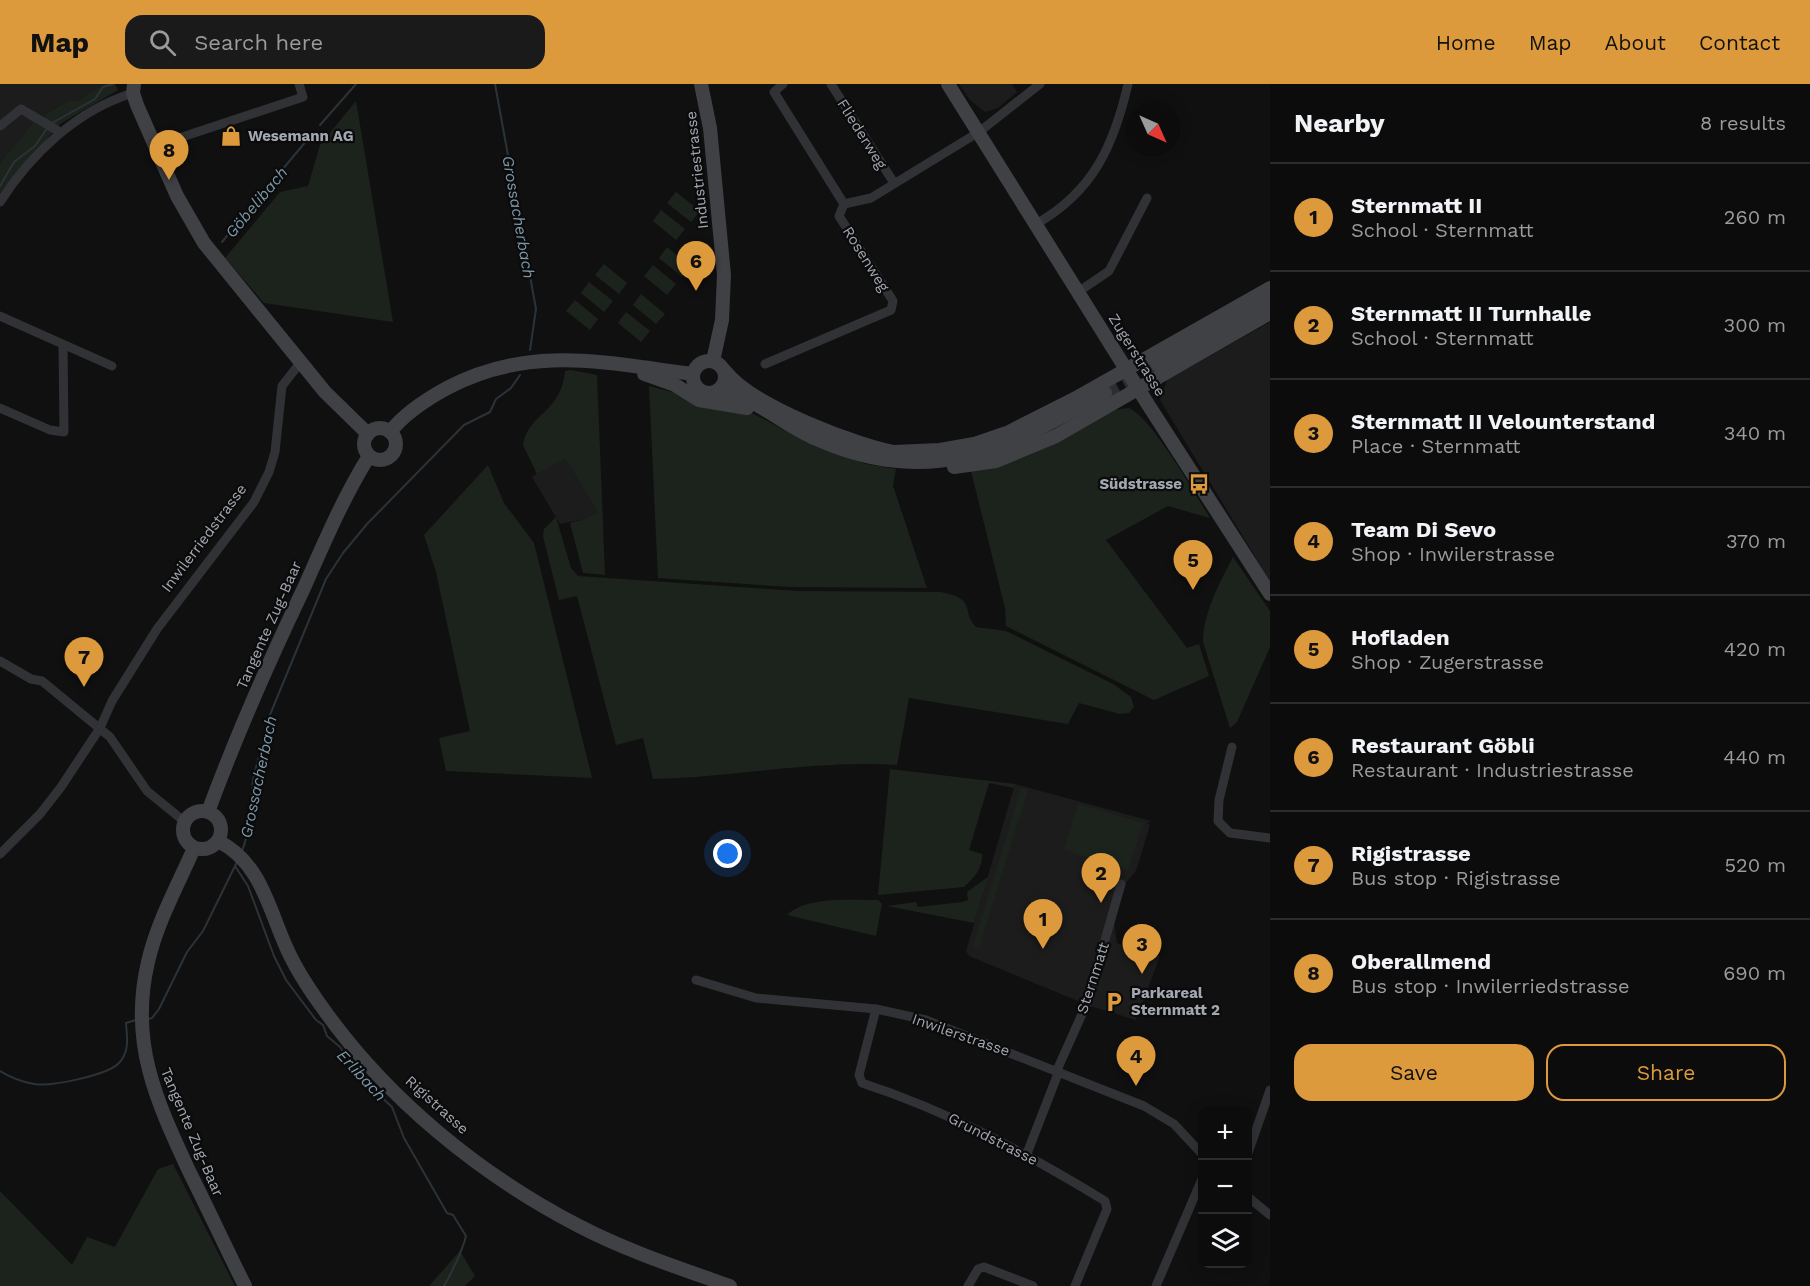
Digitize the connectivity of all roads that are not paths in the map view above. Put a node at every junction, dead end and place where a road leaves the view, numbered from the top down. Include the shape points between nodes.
1 (299, 84) edge
2 (701, 84) edge
3 (783, 84) edge
4 (831, 84) edge
5 (948, 84) edge
6 (1040, 84) edge
7 (1128, 84) edge
8 (134, 88) edge
9 (0, 126) edge
10 (53, 128) junction
11 (979, 132) junction
12 (155, 146) junction
13 (894, 183) junction
14 (1147, 198) dead end
15 (0, 202) edge
16 (844, 204) junction
17 (1036, 224) junction
18 (1270, 288) edge
19 (1078, 292) junction
20 (1270, 300) edge
21 (1270, 313) edge
22 (0, 316) edge
23 (63, 345) junction
24 (713, 361) junction
25 (300, 363) junction
26 (765, 364) dead end
27 (1157, 364) tunnel mouth
28 (629, 365) junction
29 (111, 366) dead end
30 (1126, 370) junction
31 (725, 371) junction
32 (693, 374) junction
33 (1138, 389) junction
34 (718, 390) junction
35 (1105, 393) tunnel mouth
36 (0, 408) edge
37 (777, 419) junction
38 (390, 432) junction
39 (368, 434) junction
40 (369, 456) junction
41 (893, 458) junction
42 (1270, 594) edge
43 (0, 661) edge
44 (100, 728) junction
45 (1232, 747) dead end
46 (208, 812) junction
47 (185, 822) junction
48 (1270, 838) edge
49 (218, 841) junction
50 (194, 848) junction
51 (0, 854) edge
52 (1121, 884) dead end
53 (696, 980) dead end
54 (876, 1009) junction
55 (1058, 1070) junction
56 (1270, 1090) edge
57 (1252, 1142) edge
58 (1198, 1149) edge
59 (1026, 1156) junction
60 (1198, 1190) edge
61 (1252, 1200) edge
62 (1270, 1215) edge
63 (245, 1286) edge
64 (730, 1286) edge
65 (968, 1286) edge
66 (1034, 1286) edge
67 (1075, 1286) edge
68 (1155, 1286) edge

1 - 12 street via 303,97
2 - 24 main road, Industriestrasse via 710,128 724,275 723,320
3 - 16 street, Rosenweg via 774,92
4 - 13 street, Fliederweg
5 - 11 main road, Zugerstrasse
6 - 11 street
7 - 17 street via 1107,152 1082,188 1054,214
8 - 10 street
8 - 12 main road
9 - 10 street via 21,109
10 - 15 street
11 - 13 street
11 - 17 main road, Zugerstrasse
12 - 25 main road via 204,243
13 - 16 street via 872,198
14 - 19 street via 1109,272
16 - 26 street, Rosenweg via 839,216 893,302 891,310
17 - 19 main road, Zugerstrasse
18 - 30 main road
19 - 30 main road, Zugerstrasse
20 - 27 main road
21 - 33 main road
22 - 23 street
23 - 29 street
23 - 36 street via 64,432 50,430
24 - 31 main road
24 - 32 main road via 701,362
25 - 39 main road
25 - 44 street, Inwilerriedstrasse via 282,386 275,452 260,491 157,629 112,701
28 - 32 main road
28 - 37 main road via 699,400 737,404
28 - 38 main road via 561,359 526,361 464,379 420,405
30 - 33 main road, Zugerstrasse
30 - 41 main road via 1009,432 974,444
31 - 34 main road via 725,380
31 - 41 main road via 740,386 810,424
32 - 34 main road via 700,390
33 - 41 main road via 1056,435 996,461 937,467
33 - 42 main road, Zugerstrasse
34 - 37 main road
35 - 41 main road via 1039,429 990,449
37 - 41 main road via 835,447
38 - 39 main road via 379,429
38 - 40 main road via 395,444 390,456 382,460
39 - 40 main road via 364,446
40 - 46 main road, Tangente Zug-Baar via 291,615
43 - 44 street via 30,679 42,681
44 - 47 street via 118,745 147,792
44 - 51 street, Inwilerriedstrasse via 49,802
45 - 48 street via 1218,821 1230,833
46 - 47 main road via 195,813
46 - 49 main road via 220,824
47 - 50 main road via 184,837
49 - 50 main road via 205,849
49 - 64 main road, Rigistrasse via 244,861 259,882 287,949 322,1008 371,1066 437,1130 509,1185 580,1226 674,1267
50 - 63 main road, Tangente Zug-Baar via 150,952 141,1022 145,1062 156,1096
52 - 55 street, Sternmatt via 1087,1003
53 - 54 street, Inwilerstrasse via 756,998
54 - 55 street, Inwilerstrasse via 926,1020
54 - 59 street, Grundstrasse via 860,1076 862,1083 928,1105
55 - 58 street, Inwilerstrasse via 1144,1106 1174,1124
55 - 59 street, Sternmatt
56 - 57 street
59 - 67 street, Grundstrasse via 1105,1201 1107,1209
60 - 68 street
61 - 62 street
65 - 66 street via 978,1269 984,1267

